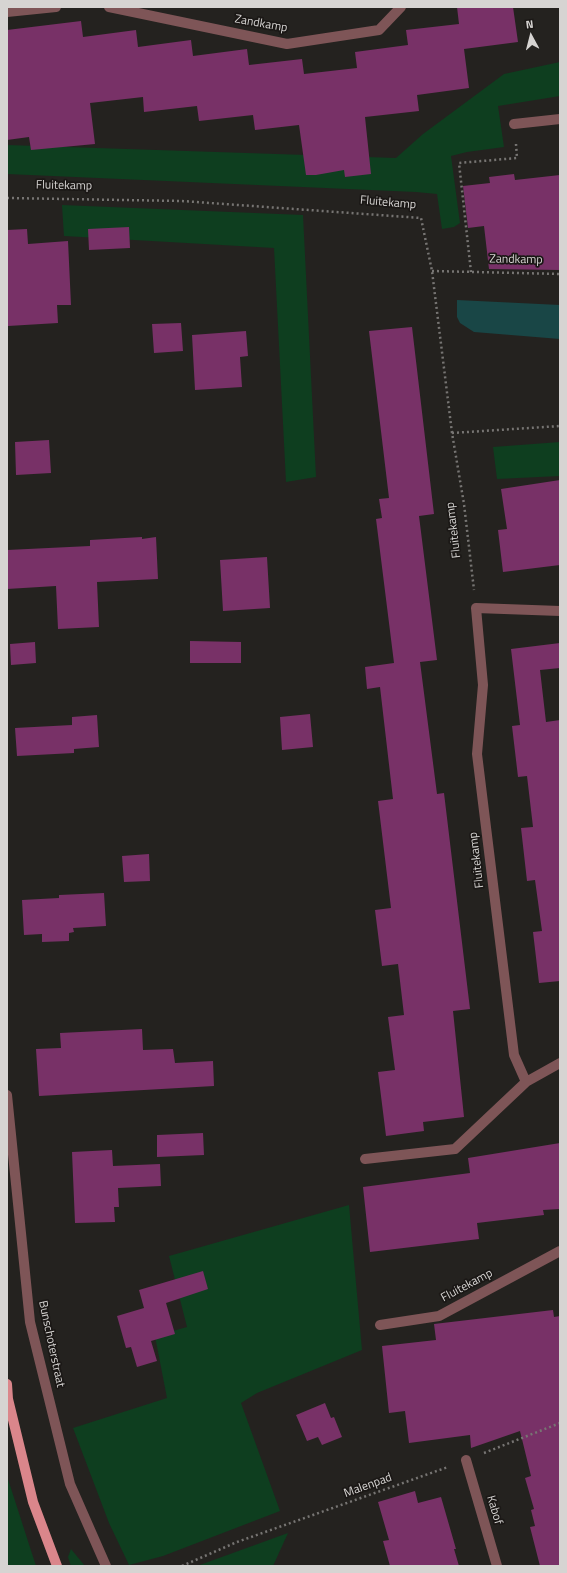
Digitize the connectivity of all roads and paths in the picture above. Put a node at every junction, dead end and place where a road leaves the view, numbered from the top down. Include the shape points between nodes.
1 (56, 7) edge
2 (109, 7) edge
3 (401, 7) edge
4 (7, 12) edge
5 (560, 119) edge
6 (514, 124) joint
7 (7, 198) edge
8 (432, 271) junction
9 (471, 272) junction
10 (560, 274) edge
11 (560, 426) edge
12 (452, 433) junction
13 (476, 608) junction
14 (560, 611) edge
15 (560, 1063) edge
16 (526, 1082) junction
17 (7, 1095) edge
18 (365, 1159) dead end
19 (560, 1251) edge
20 (380, 1325) dead end
21 (7, 1384) edge
22 (560, 1422) edge
23 (466, 1460) junction
24 (57, 1566) edge
25 (106, 1566) edge
26 (182, 1566) edge
27 (497, 1566) edge

1 - 4 street
2 - 3 street, Zandkamp via 287,44 379,30
5 - 6 street
6 - 9 path via 517,158 459,163
7 - 8 path, Fluitekamp via 182,200 420,218
8 - 9 path, Zandkamp
8 - 12 path, Fluitekamp
9 - 10 path, Zandkamp
11 - 12 path
12 - 13 path, Fluitekamp via 464,504
13 - 14 street
13 - 16 street, Fluitekamp via 483,685 477,754 514,1055
15 - 16 street
16 - 18 street via 455,1149
17 - 25 street, Bunschoterstraat via 30,1322 70,1484
19 - 20 street, Fluitekamp via 439,1316
21 - 24 main road via 8,1399 33,1502
22 - 23 path, Malenpad
23 - 26 path, Malenpad via 237,1542
23 - 27 street, Kabof

